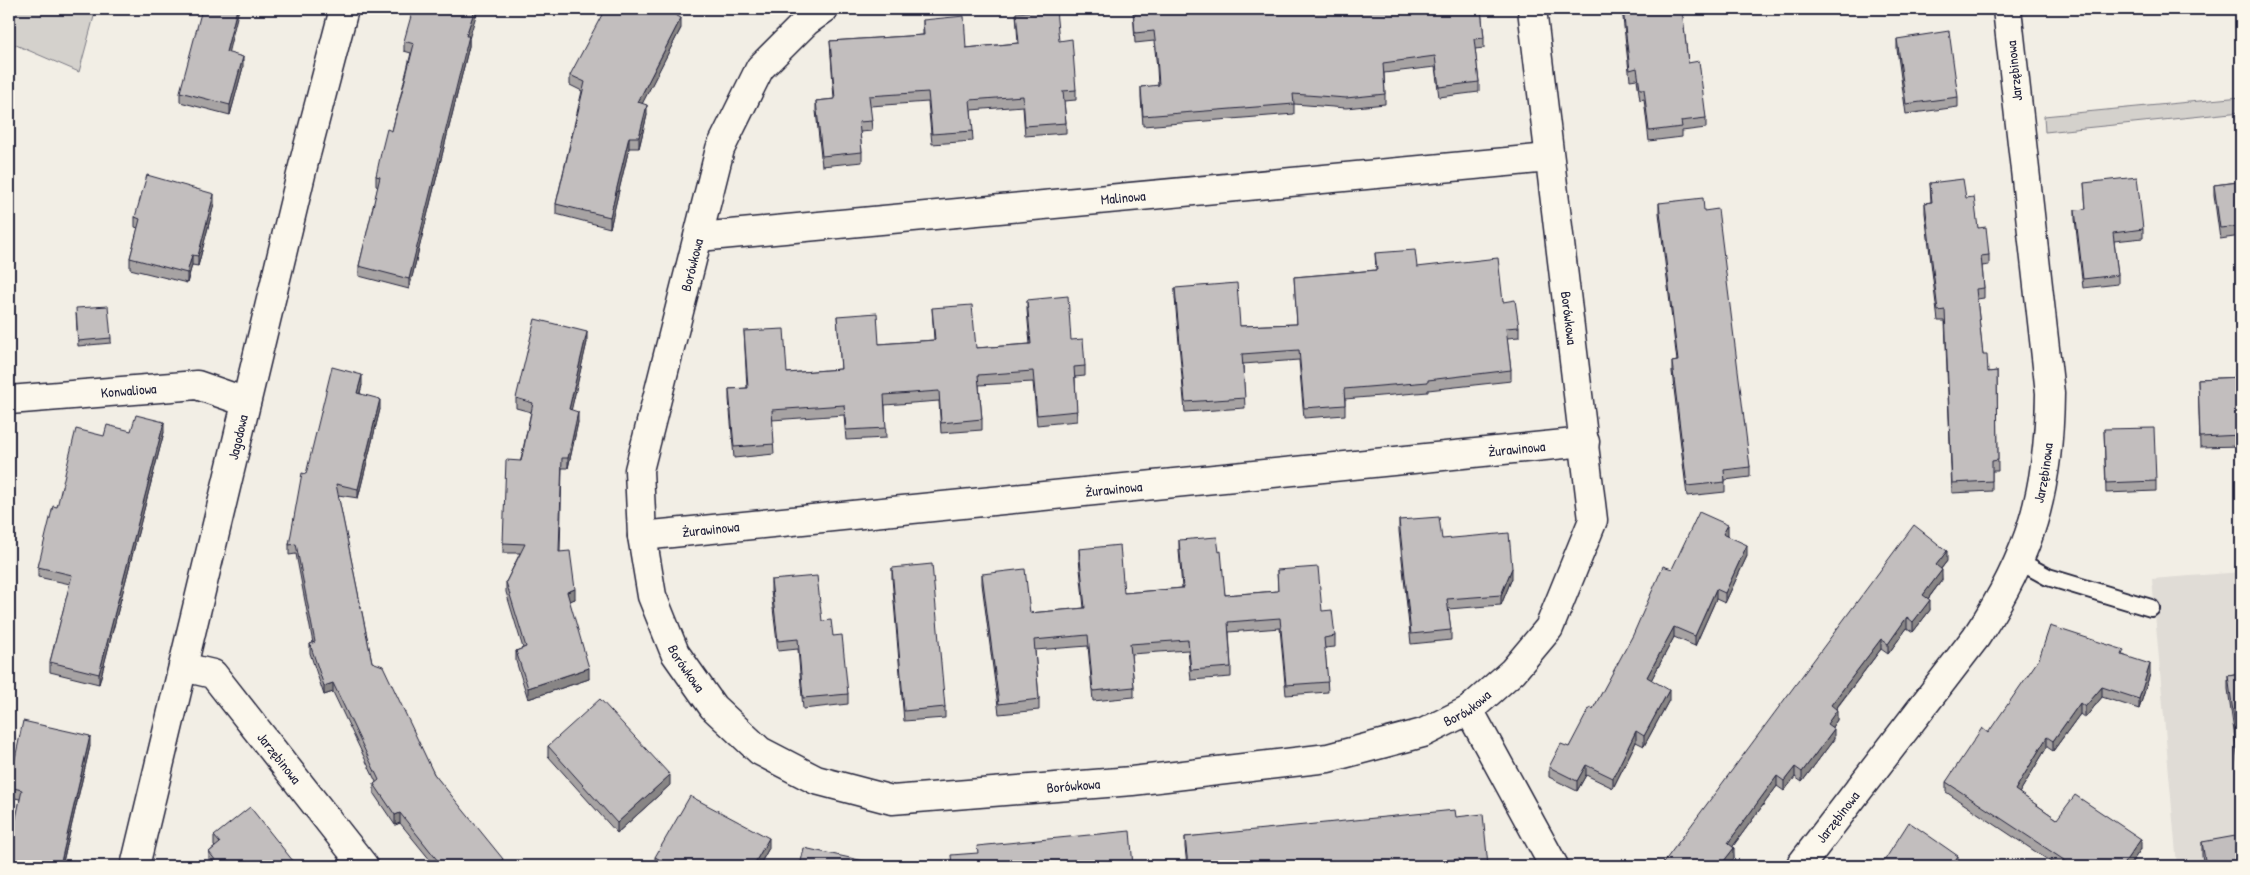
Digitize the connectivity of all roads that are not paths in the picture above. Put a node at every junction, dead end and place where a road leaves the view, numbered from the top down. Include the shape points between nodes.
1 (344, 9) edge
2 (824, 9) edge
3 (1532, 9) edge
4 (2007, 9) edge
5 (1549, 158) junction
6 (699, 237) junction
7 (9, 400) edge
8 (246, 402) junction
9 (1585, 442) junction
10 (642, 536) junction
11 (2019, 561) junction
12 (2151, 608) dead end
13 (183, 666) junction
14 (1469, 710) junction
15 (135, 866) edge
16 (364, 866) edge
17 (1554, 866) edge
18 (1800, 866) edge

1 - 8 street, Jagodowa
2 - 6 street, Borówkowa via 806,22 760,68 720,148
3 - 5 street, Borówkowa
4 - 11 street, Jarzębinowa via 2050,393 2045,475 2036,516
5 - 6 street, Malinowa
5 - 9 street, Borówkowa
6 - 10 street, Borówkowa via 639,470
7 - 8 street, Konwaliowa via 197,385
8 - 13 street, Jagodowa
9 - 10 street, Żurawinowa
9 - 14 street, Borówkowa via 1593,520 1549,628 1513,672
10 - 14 street, Borówkowa via 652,596 672,645 713,707 760,751 808,776 892,800 1132,781 1328,758 1423,733
11 - 12 lane via 2048,577
11 - 18 street, Jarzębinowa via 1997,605 1976,637
13 - 15 street, Jagodowa
13 - 16 street, Jarzębinowa via 213,674
14 - 17 street

